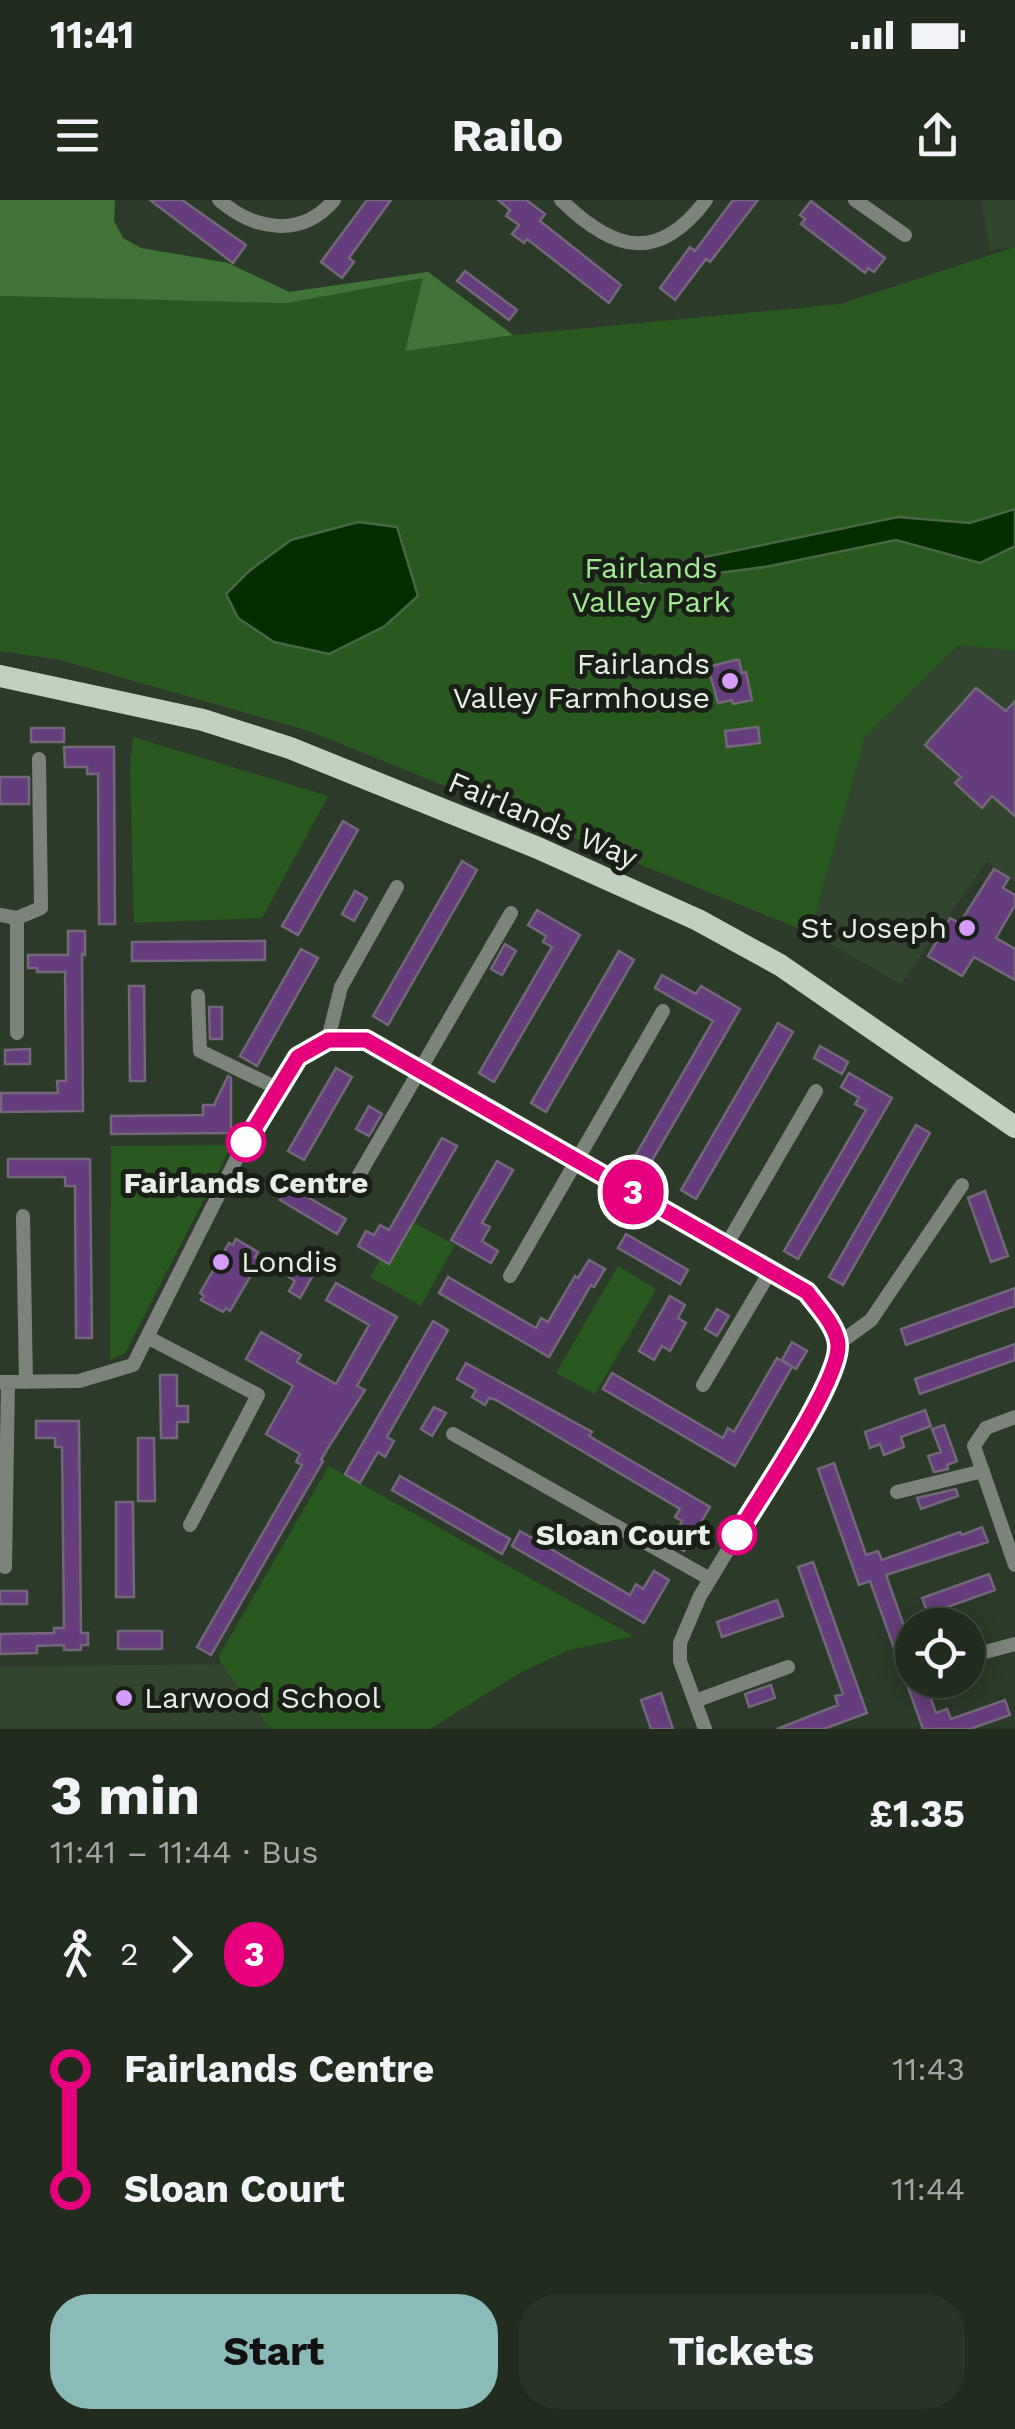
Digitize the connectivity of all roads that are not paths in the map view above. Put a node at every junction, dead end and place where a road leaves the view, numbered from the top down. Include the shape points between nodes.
1 (219, 200) edge
2 (334, 200) edge
3 (561, 200) edge
4 (706, 200) edge
5 (856, 200) edge
6 (904, 235) dead end
7 (0, 676) edge
8 (39, 759) dead end
9 (397, 886) dead end
10 (511, 913) dead end
11 (0, 916) edge
12 (17, 918) junction
13 (198, 996) dead end
14 (662, 1011) dead end
15 (17, 1033) dead end
16 (328, 1040) junction
17 (420, 1072) junction
18 (279, 1089) junction
19 (816, 1091) dead end
20 (1015, 1127) edge
21 (578, 1161) junction
22 (962, 1186) dead end
23 (352, 1187) dead end
24 (23, 1216) dead end
25 (727, 1244) junction
26 (771, 1270) junction
27 (510, 1276) dead end
28 (147, 1338) junction
29 (838, 1344) junction
30 (4, 1382) edge
31 (26, 1382) junction
32 (703, 1385) dead end
33 (1015, 1417) edge
34 (453, 1434) dead end
35 (983, 1471) junction
36 (898, 1492) dead end
37 (190, 1525) dead end
38 (1015, 1565) edge
39 (5, 1567) dead end
40 (710, 1579) junction
41 (1015, 1644) edge
42 (985, 1652) edge
43 (788, 1667) dead end
44 (695, 1702) junction
45 (705, 1729) edge

1 - 2 street via 246,220 275,228 300,224
3 - 4 street via 619,242 639,244 688,224
5 - 6 street
7 - 20 main road, Fairlands Way via 203,720 538,848 780,965
8 - 12 street via 41,908
9 - 16 street via 341,987
10 - 17 street
11 - 12 street
12 - 15 street
13 - 18 street via 200,1051
14 - 21 street
16 - 17 street via 366,1040
16 - 18 street via 298,1057
17 - 21 street
17 - 23 street
18 - 28 street
19 - 25 street
21 - 25 street
21 - 27 street
22 - 29 street via 871,1320
24 - 31 street
25 - 26 street
26 - 29 street via 807,1292
26 - 32 street
28 - 31 street via 133,1364 79,1382
28 - 37 street via 258,1395
29 - 40 street via 825,1390
30 - 31 street
30 - 39 street
33 - 35 street via 986,1428 974,1446
34 - 40 street
35 - 36 street
35 - 38 street
40 - 44 street via 680,1643
41 - 42 street
43 - 44 street
44 - 45 street

